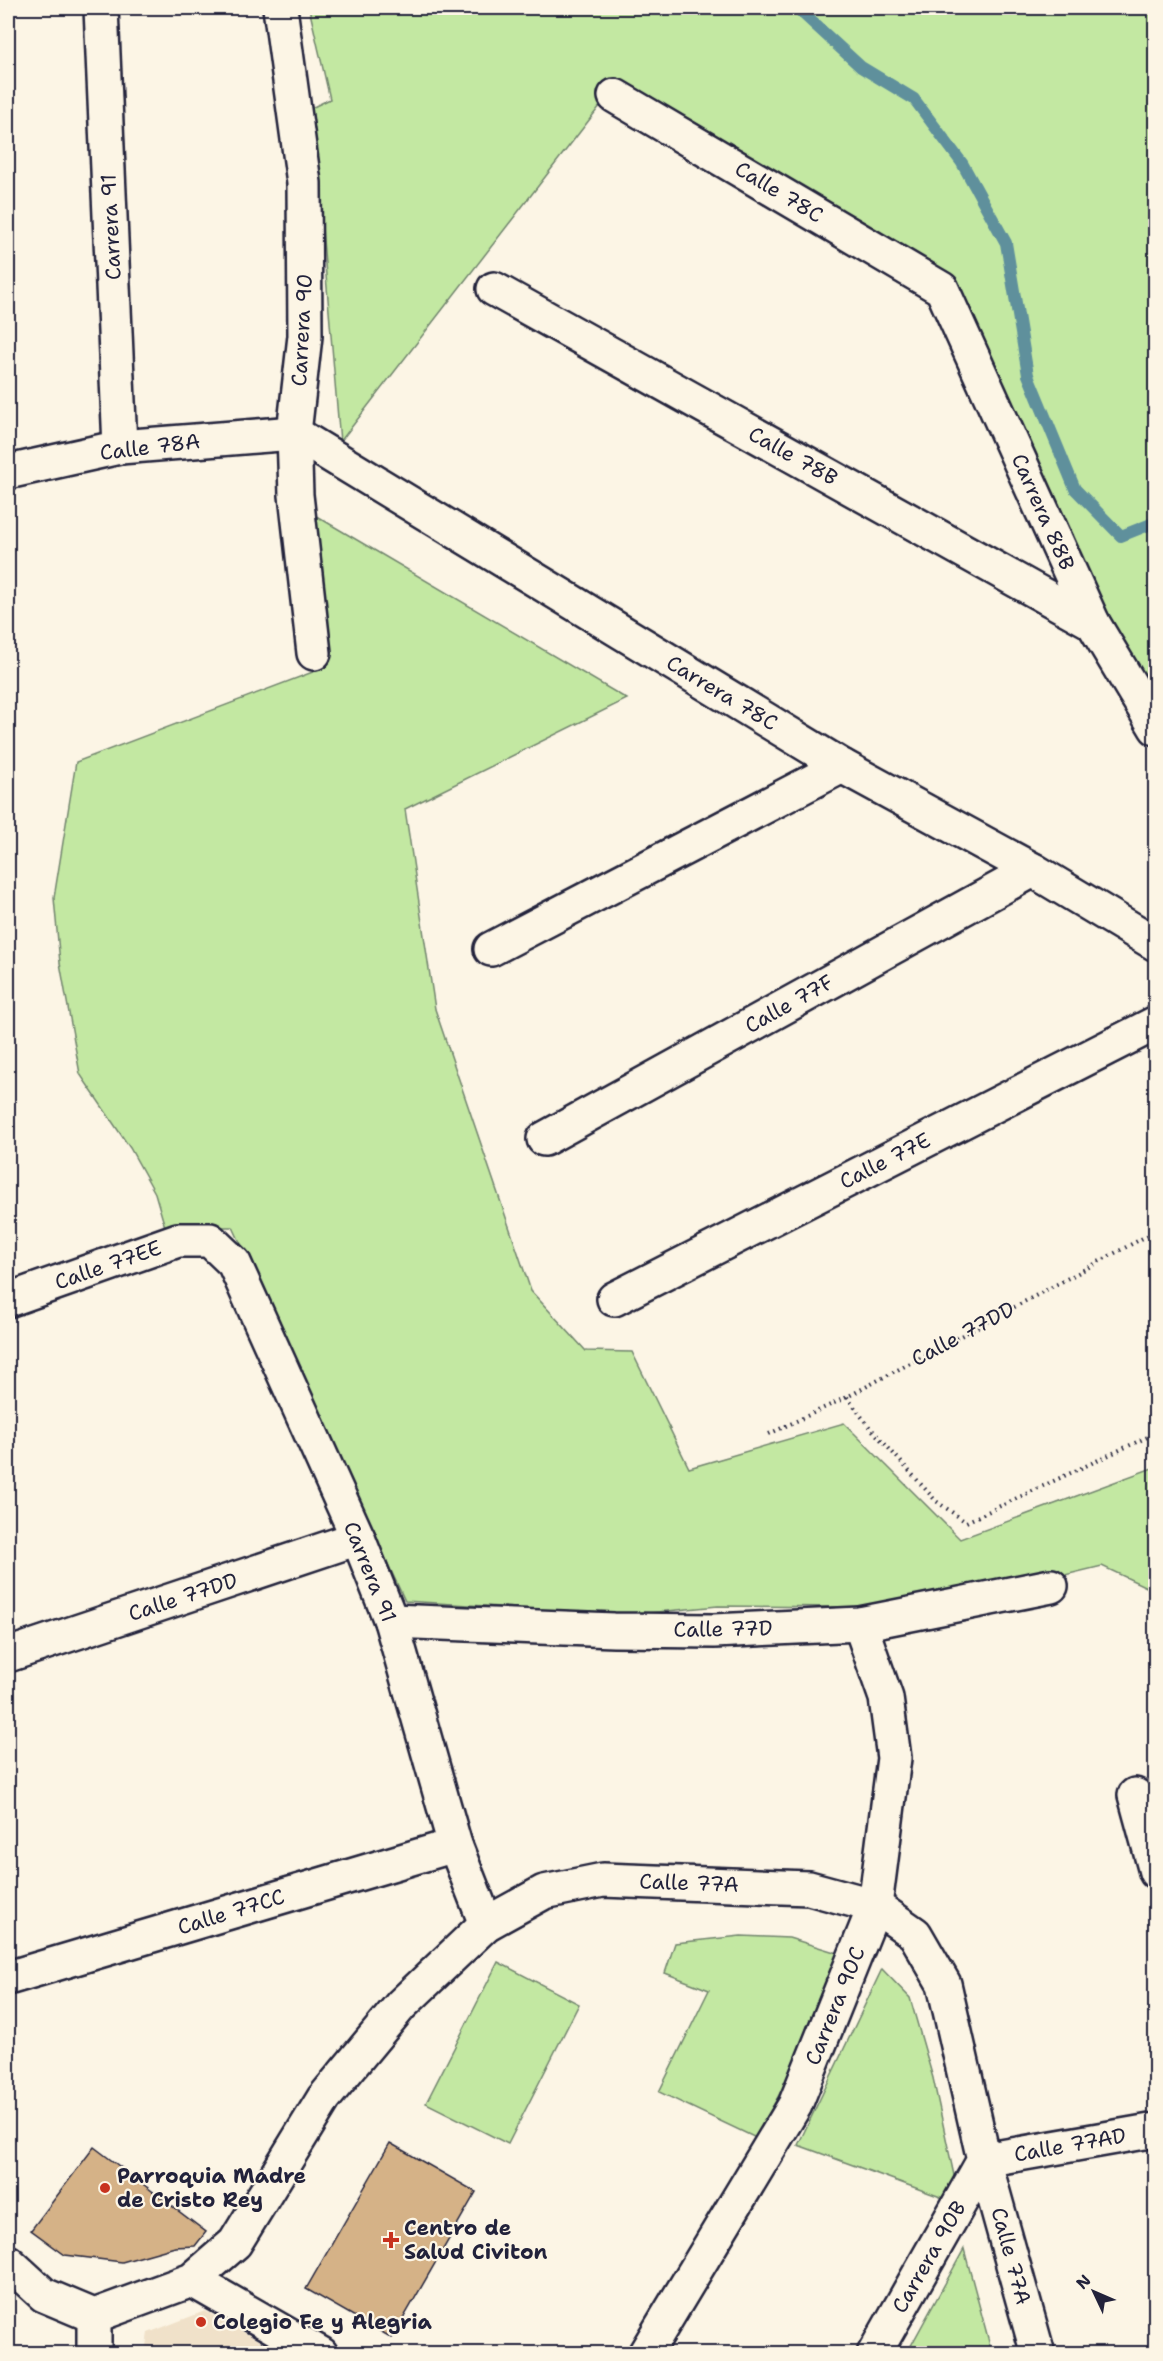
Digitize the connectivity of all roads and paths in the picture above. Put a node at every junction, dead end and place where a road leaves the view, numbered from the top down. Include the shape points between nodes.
1 (101, 8) edge
2 (280, 8) edge
3 (615, 96) dead end
4 (494, 289) dead end
5 (942, 289) joint
6 (294, 433) junction
7 (120, 447) junction
8 (8, 472) edge
9 (1093, 623) junction
10 (314, 653) dead end
11 (1155, 728) edge
12 (842, 766) junction
13 (1033, 870) junction
14 (1155, 944) edge
15 (491, 950) dead end
16 (1155, 1023) edge
17 (544, 1139) dead end
18 (1155, 1231) edge
19 (210, 1240) joint
20 (614, 1299) dead end
21 (8, 1300) edge
22 (847, 1397) junction
23 (1155, 1433) edge
24 (769, 1434) dead end
25 (358, 1538) junction
26 (1051, 1586) dead end
27 (392, 1621) junction
28 (860, 1624) junction
29 (8, 1655) edge
30 (1135, 1794) dead end
31 (455, 1845) junction
32 (1155, 1872) edge
33 (875, 1906) junction
34 (486, 1924) junction
35 (8, 1978) edge
36 (1155, 2130) edge
37 (984, 2160) junction
38 (8, 2262) edge
39 (192, 2280) junction
40 (94, 2316) junction
41 (94, 2354) edge
42 (321, 2354) edge
43 (645, 2354) edge
44 (874, 2354) edge
45 (1038, 2354) edge

1 - 7 street, Carrera 91
2 - 6 street, Carrera 90 via 304,183 305,336
3 - 5 street, Calle 78C
4 - 9 street, Calle 78B
5 - 9 street, Carrera 88B
6 - 7 street, Calle 78A
6 - 10 street, Carrera 90 via 296,495
6 - 12 street, Carrera 78C
7 - 8 street, Calle 78A
9 - 11 street, Carrera 88B
12 - 13 street, Carrera 78C
12 - 15 street
13 - 14 street, Carrera 78C
13 - 17 street, Calle 77F
16 - 20 street, Calle 77E
18 - 22 path, Calle 77DD
19 - 21 street, Calle 77EE via 178,1240
19 - 25 street, Carrera 91 via 234,1263
22 - 23 path via 936,1501 966,1522
22 - 24 path, Calle 77DD
25 - 27 street, Carrera 91
25 - 29 street, Calle 77DD
26 - 28 street, Calle 77D
27 - 28 street, Calle 77D via 714,1631
27 - 31 street, Carrera 91
28 - 33 street, Carrera 90C via 886,1698 894,1758
30 - 32 street
31 - 34 street, Carrera 91
31 - 35 street, Calle 77CC
33 - 34 street, Calle 77A via 809,1888 603,1880 544,1892
33 - 37 street, Calle 77A via 915,1934 944,1984
33 - 43 street, Carrera 90C via 795,2105
34 - 39 street, Calle 77A via 401,2005 331,2090 235,2243
36 - 37 street, Calle 77AD
37 - 44 street, Carrera 90B
37 - 45 street, Calle 77A
38 - 40 street via 44,2295
39 - 40 street, Calle 77A
39 - 42 street
40 - 41 street

